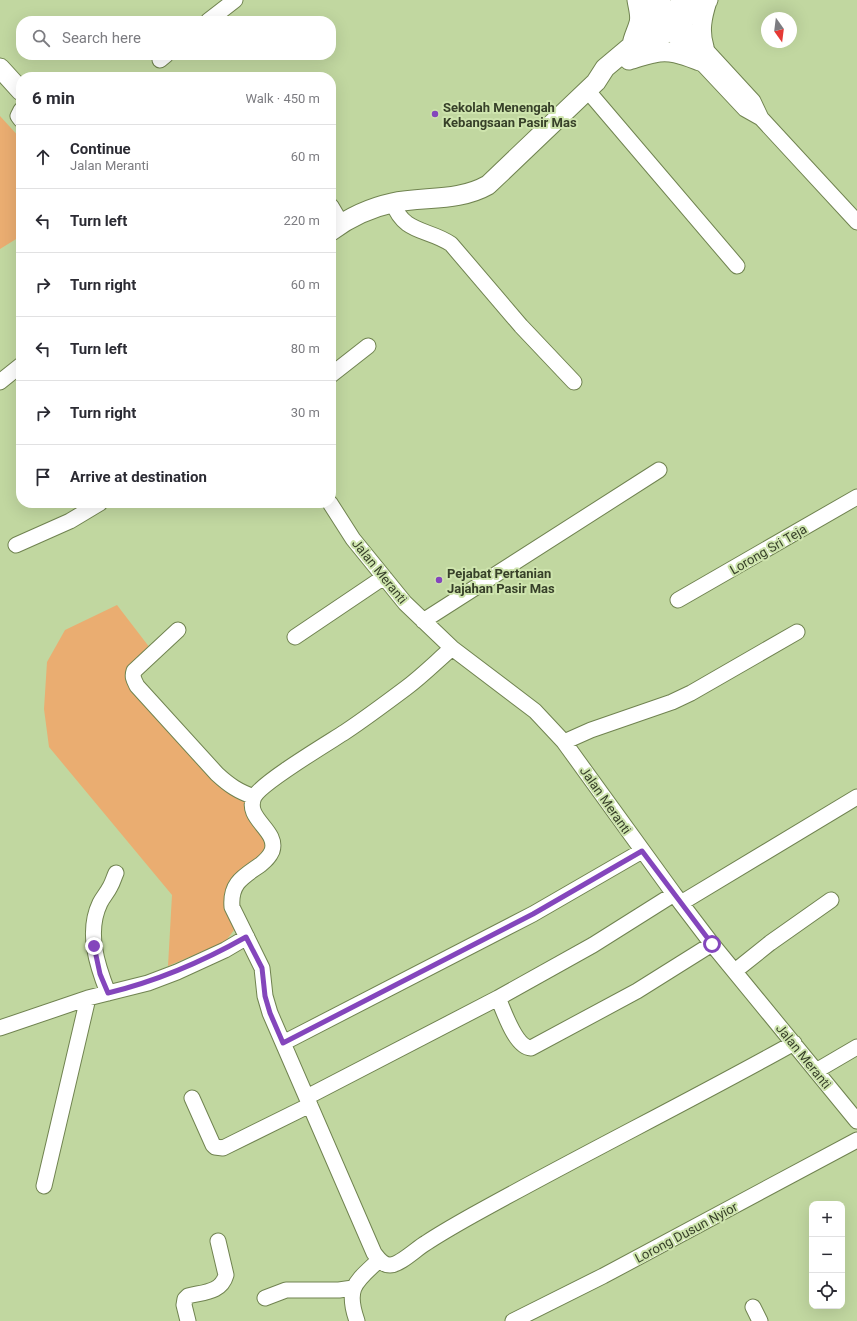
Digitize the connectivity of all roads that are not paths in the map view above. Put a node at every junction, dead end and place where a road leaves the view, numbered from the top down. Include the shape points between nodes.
1 (234, 0) edge
2 (637, 0) edge
3 (643, 0) edge
4 (686, 0) edge
5 (708, 0) edge
6 (214, 16) edge
7 (668, 17) edge
8 (631, 53) junction
9 (702, 54) junction
10 (0, 68) edge
11 (16, 86) edge
12 (592, 86) junction
13 (393, 203) junction
14 (857, 222) edge
15 (336, 227) edge
16 (737, 266) dead end
17 (368, 346) dead end
18 (16, 369) edge
19 (336, 371) edge
20 (0, 382) edge
21 (574, 382) dead end
22 (659, 470) dead end
23 (857, 497) edge
24 (92, 508) edge
25 (333, 508) edge
26 (16, 545) dead end
27 (384, 577) junction
28 (678, 600) dead end
29 (423, 621) junction
30 (178, 630) dead end
31 (797, 632) dead end
32 (295, 637) dead end
33 (452, 648) junction
34 (564, 742) junction
35 (254, 797) junction
36 (857, 797) edge
37 (642, 851) junction
38 (116, 873) dead end
39 (677, 899) junction
40 (832, 900) dead end
41 (246, 937) junction
42 (712, 944) junction
43 (735, 972) junction
44 (108, 993) junction
45 (88, 998) junction
46 (498, 998) junction
47 (0, 1028) edge
48 (794, 1042) junction
49 (283, 1043) junction
50 (857, 1047) edge
51 (816, 1070) junction
52 (192, 1098) dead end
53 (309, 1101) junction
54 (857, 1121) edge
55 (857, 1140) edge
56 (44, 1186) dead end
57 (218, 1241) dead end
58 (379, 1260) junction
59 (353, 1288) junction
60 (265, 1298) dead end
61 (753, 1307) dead end
62 (188, 1321) edge
63 (357, 1321) edge
64 (513, 1321) edge
65 (760, 1321) edge

1 - 6 street
2 - 8 main road via 640,15
3 - 7 street
4 - 7 main road
5 - 7 main road
5 - 9 main road via 702,18
7 - 8 main road
7 - 9 street
8 - 9 main road
8 - 12 main road via 612,75
9 - 14 street via 753,101 761,118
10 - 11 main road
12 - 13 main road via 488,185 463,195
12 - 16 street
13 - 15 main road via 356,214
13 - 21 street via 406,224 451,244 521,326
17 - 19 street
18 - 20 street
22 - 29 street
23 - 28 street, Lorong Sri Teja
24 - 26 street via 70,521
25 - 27 street, Jalan Meranti
27 - 29 street, Jalan Meranti
27 - 32 street
29 - 33 street, Jalan Meranti
30 - 35 street via 134,671 134,681 230,787
31 - 34 street via 672,702
33 - 34 street, Jalan Meranti via 535,711
33 - 35 street via 407,688 274,779
34 - 37 street, Jalan Meranti
35 - 41 street via 255,816 272,841 272,850 268,858 237,883 233,890 232,907
36 - 39 street
37 - 39 street, Jalan Meranti
37 - 49 street via 533,914
38 - 44 street via 100,902 94,927 94,946
39 - 42 street, Jalan Meranti
39 - 46 street
40 - 43 street via 770,943
41 - 44 street via 225,950 177,972 148,983
41 - 49 street via 262,968 265,996
42 - 43 street, Jalan Meranti
42 - 46 street via 636,991 531,1048 521,1044 513,1033
43 - 48 street, Jalan Meranti
44 - 45 street
45 - 47 street
45 - 56 street
46 - 53 street
48 - 51 street, Jalan Meranti
48 - 58 street via 472,1216 396,1264 390,1265
49 - 53 street
50 - 51 street
51 - 54 street, Jalan Meranti
52 - 53 street via 213,1145 220,1148
53 - 58 street
55 - 64 street, Lorong Dusun Nyior
57 - 62 street via 226,1275 224,1281 217,1289 185,1299
58 - 59 street
59 - 60 street via 286,1290
59 - 63 street via 352,1304
61 - 65 street

